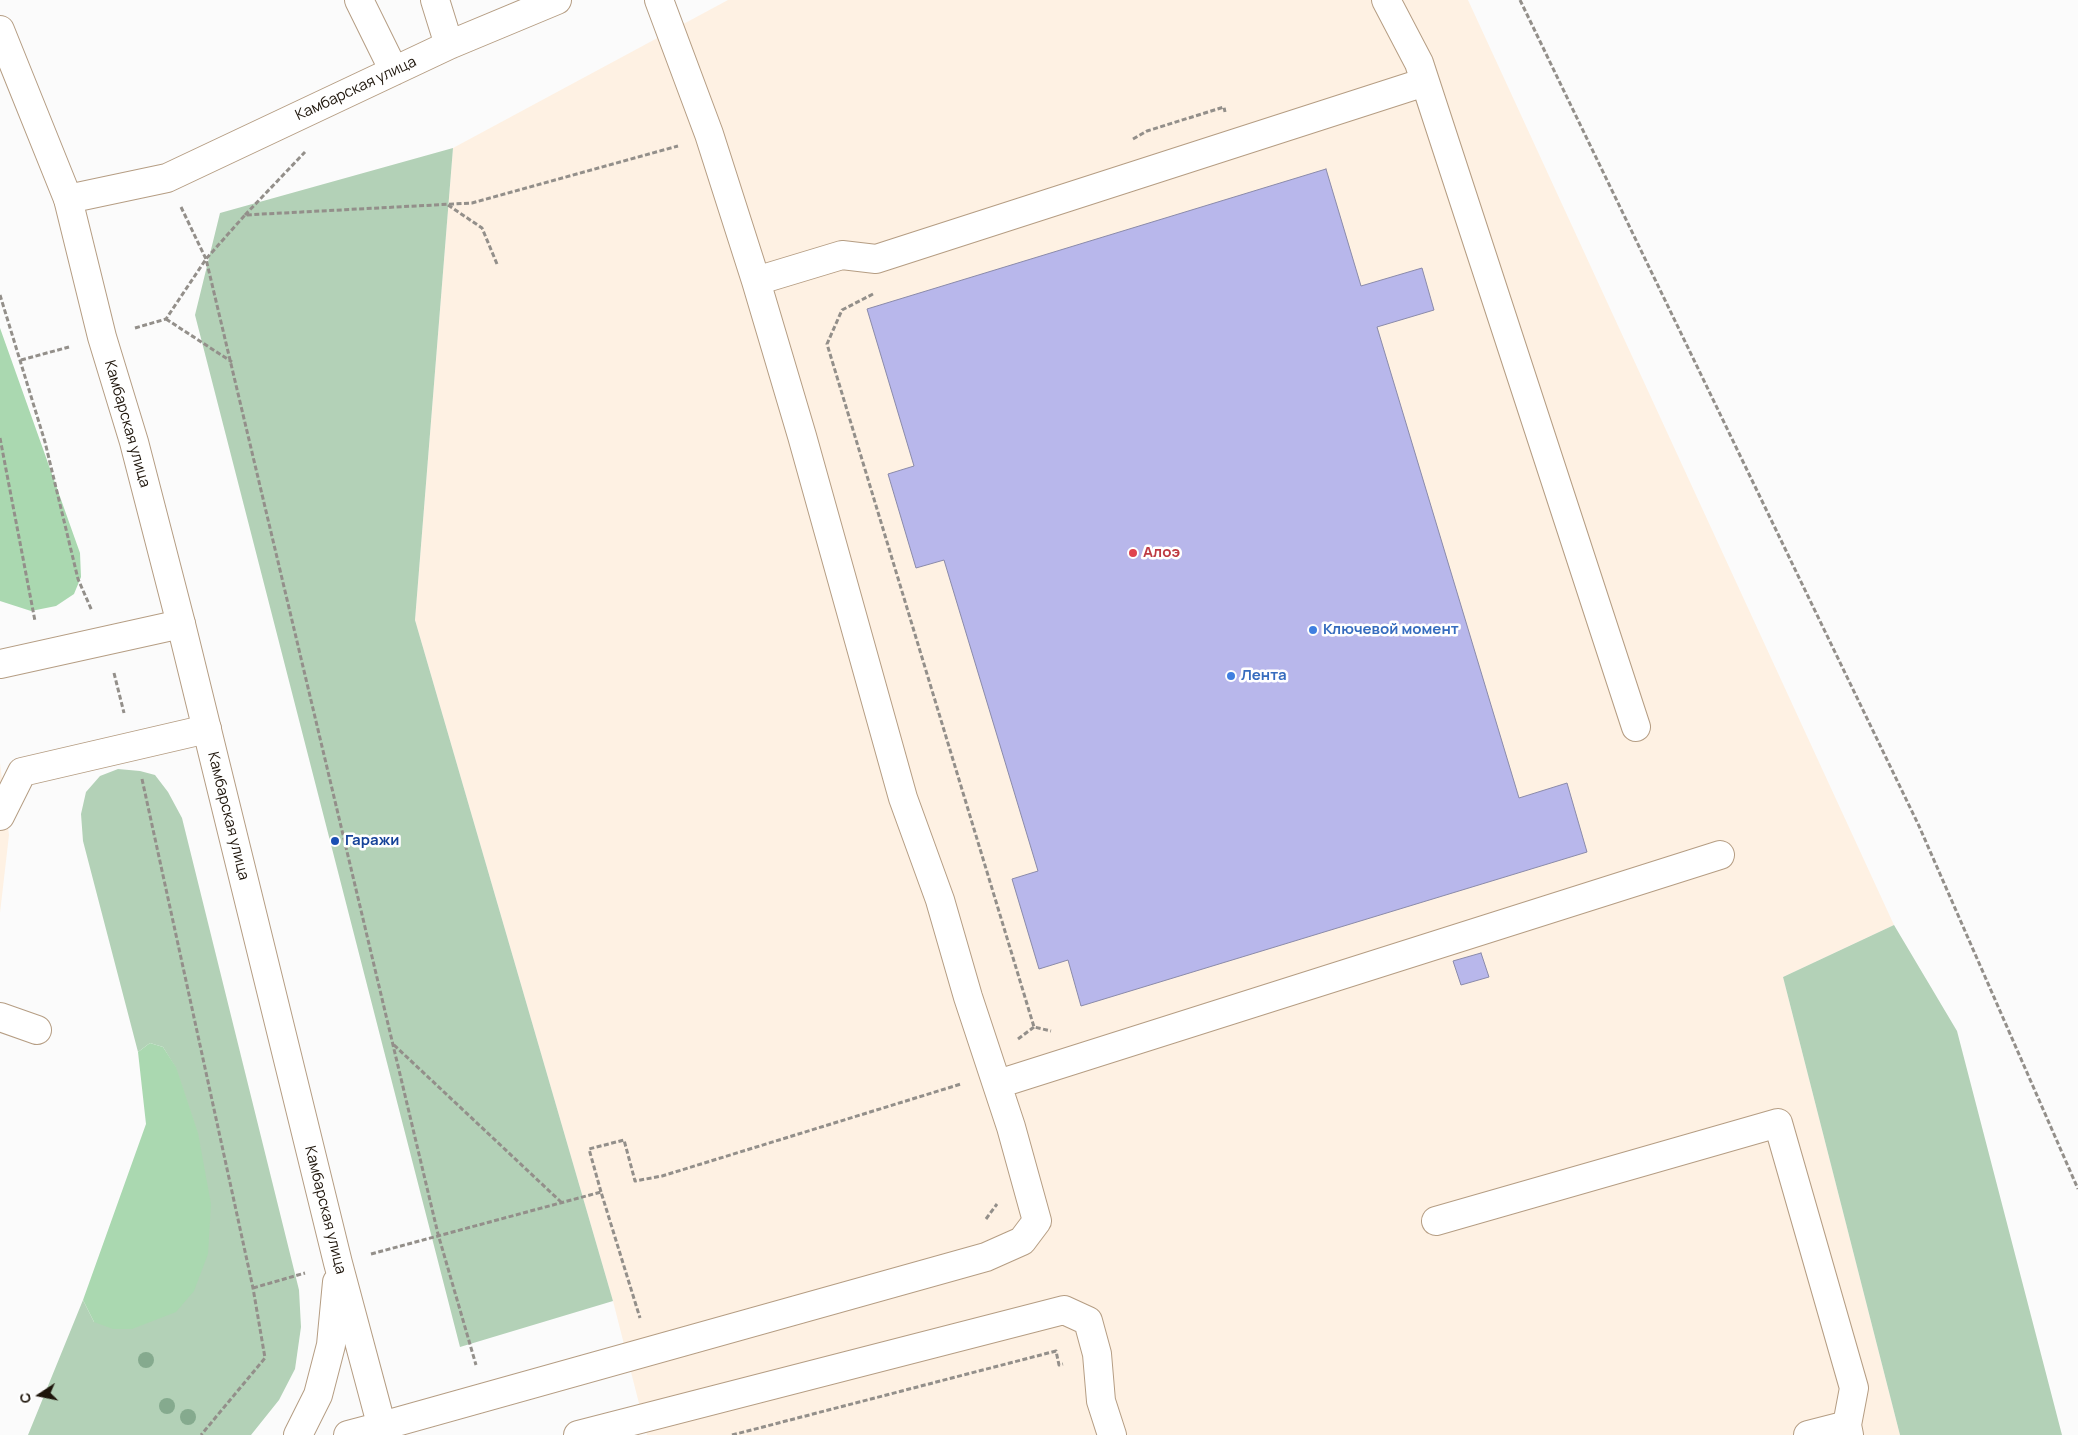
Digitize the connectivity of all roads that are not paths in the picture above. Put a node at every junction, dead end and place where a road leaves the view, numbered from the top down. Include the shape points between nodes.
1 (359, 0) edge
2 (435, 0) edge
3 (557, 0) edge
4 (659, 0) edge
5 (1386, 0) edge
6 (0, 30) edge
7 (449, 45) junction
8 (394, 71) junction
9 (1425, 82) junction
10 (68, 199) junction
11 (756, 281) junction
12 (181, 624) junction
13 (0, 664) edge
14 (1636, 727) dead end
15 (207, 729) junction
16 (0, 816) edge
17 (1720, 855) dead end
18 (0, 1017) edge
19 (37, 1030) dead end
20 (994, 1072) junction
21 (1436, 1221) dead end
22 (338, 1263) junction
23 (1848, 1430) edge
24 (383, 1431) edge
25 (298, 1435) edge
26 (348, 1435) edge
27 (578, 1435) edge
28 (1112, 1435) edge
29 (1808, 1435) edge

1 - 8 main road
2 - 7 main road
3 - 7 main road, Камбарская улица
4 - 11 main road via 709,134
5 - 9 main road via 1419,63
6 - 10 main road, Камбарская улица
7 - 8 main road, Камбарская улица
8 - 10 main road, Камбарская улица via 167,178
9 - 11 main road via 876,259 842,255
9 - 14 main road
10 - 12 main road, Камбарская улица via 102,338 134,442
11 - 20 main road via 900,788 940,900 968,998
12 - 13 main road
12 - 15 main road, Камбарская улица
15 - 16 main road via 22,772
15 - 22 main road, Камбарская улица
17 - 20 main road
18 - 19 main road
20 - 24 main road via 1037,1221 1022,1241 986,1257 486,1397
21 - 23 main road via 1778,1123 1854,1388
22 - 24 main road, Камбарская улица
22 - 25 main road via 331,1345 318,1395
23 - 29 main road
24 - 26 main road
27 - 28 main road via 1064,1310 1088,1321 1097,1354 1101,1401

